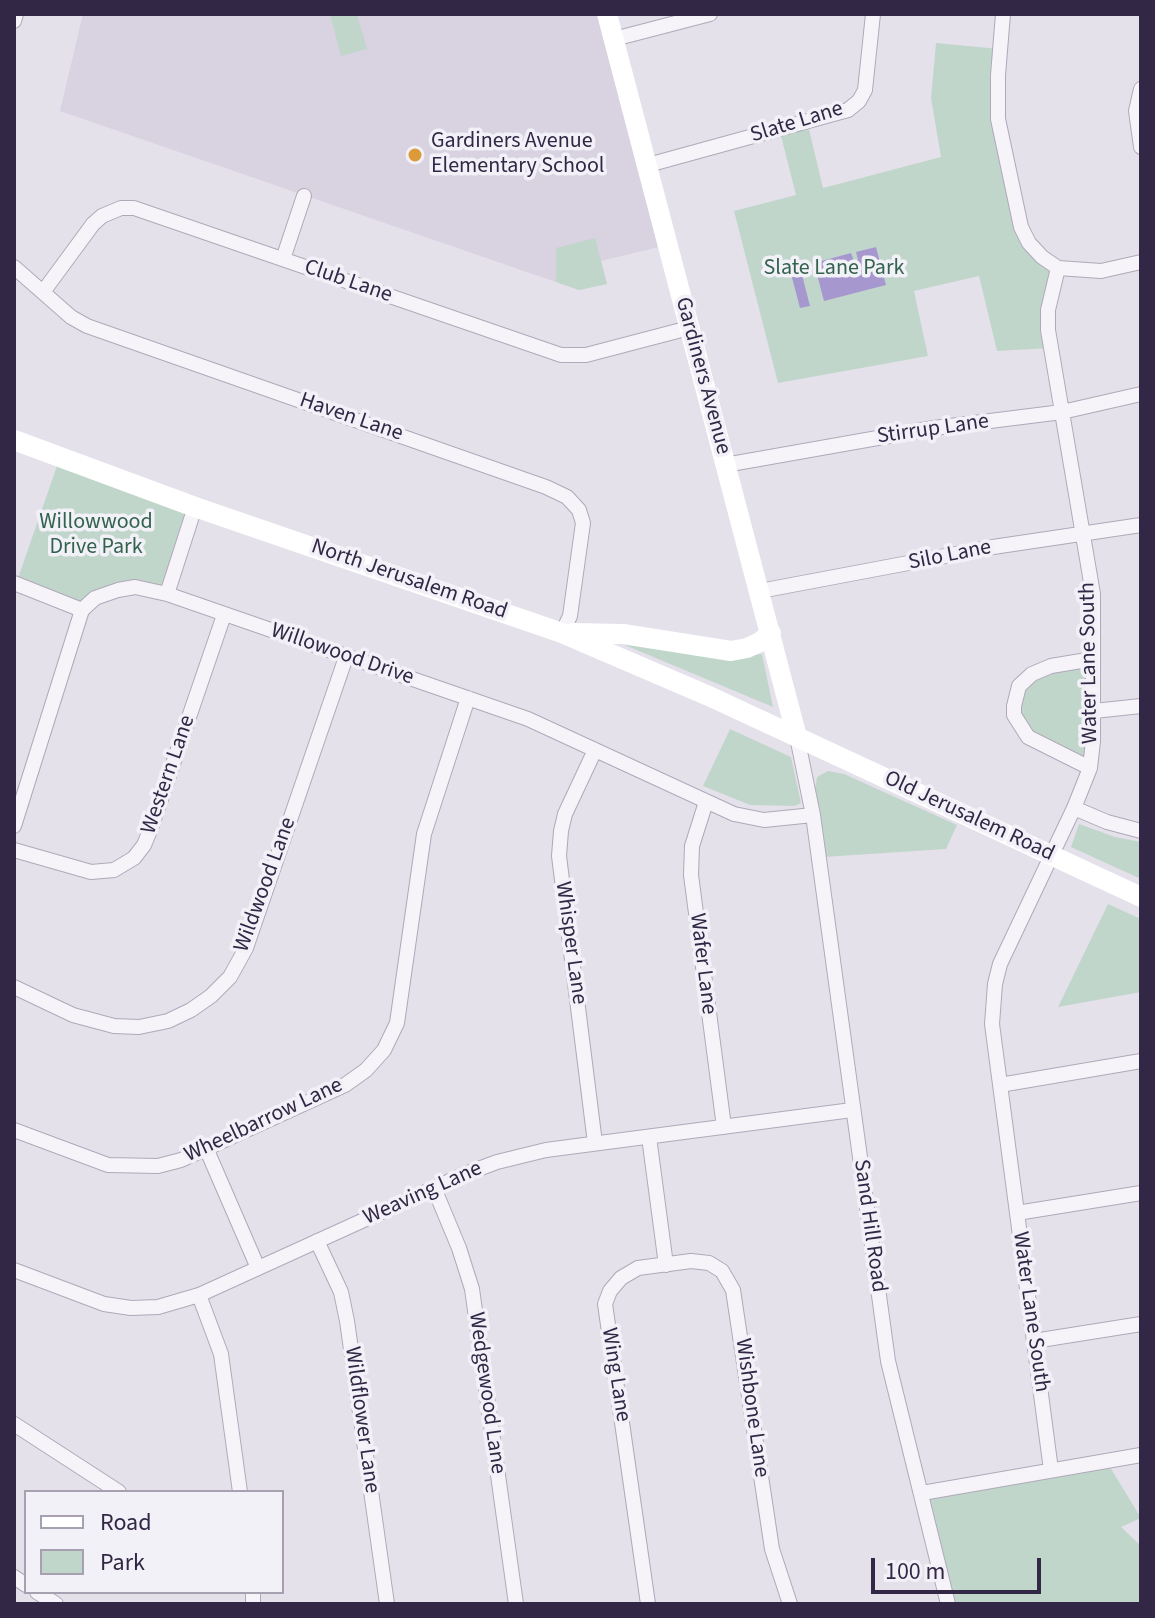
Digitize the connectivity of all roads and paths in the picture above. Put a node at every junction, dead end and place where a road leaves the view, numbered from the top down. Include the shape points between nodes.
1 (16, 14) edge
2 (607, 14) edge
3 (710, 14) edge
4 (873, 14) edge
5 (1003, 14) edge
6 (14, 21) edge
7 (614, 39) junction
8 (1141, 89) edge
9 (1141, 147) edge
10 (648, 165) junction
11 (304, 196) dead end
12 (283, 259) junction
13 (1141, 262) edge
14 (14, 267) edge
15 (1058, 268) junction
16 (43, 292) junction
17 (689, 328) junction
18 (1141, 394) edge
19 (1062, 412) junction
20 (14, 440) edge
21 (725, 465) junction
22 (195, 507) junction
23 (1141, 525) edge
24 (1083, 534) junction
25 (14, 583) edge
26 (760, 591) junction
27 (167, 594) junction
28 (82, 610) junction
29 (224, 615) junction
30 (562, 633) junction
31 (771, 633) junction
32 (346, 657) junction
33 (1093, 659) junction
34 (468, 698) junction
35 (1141, 706) edge
36 (1094, 711) junction
37 (797, 737) junction
38 (595, 750) junction
39 (1090, 768) junction
40 (706, 802) junction
41 (1074, 808) junction
42 (813, 815) junction
43 (14, 826) edge
44 (1141, 831) edge
45 (14, 850) edge
46 (1051, 855) junction
47 (1141, 897) edge
48 (14, 987) edge
49 (1141, 1061) edge
50 (1000, 1085) junction
51 (852, 1110) junction
52 (724, 1127) junction
53 (14, 1130) edge
54 (649, 1137) junction
55 (595, 1143) junction
56 (206, 1148) junction
57 (434, 1188) junction
58 (1141, 1193) edge
59 (1017, 1213) junction
60 (317, 1241) junction
61 (666, 1265) junction
62 (258, 1268) junction
63 (14, 1270) edge
64 (199, 1295) junction
65 (1141, 1324) edge
66 (1034, 1341) junction
67 (14, 1424) edge
68 (1141, 1455) edge
69 (1051, 1470) junction
70 (116, 1490) edge
71 (240, 1490) edge
72 (922, 1493) junction
73 (387, 1604) edge
74 (516, 1604) edge
75 (648, 1604) edge
76 (790, 1604) edge
77 (948, 1604) edge

1 - 6 street
2 - 7 main road, Gardiners Avenue
3 - 7 street
4 - 10 street, Slate Lane via 865,90 848,110
5 - 15 street via 997,98 1001,140 1021,227 1029,243
7 - 10 main road, Gardiners Avenue
8 - 9 street via 1136,111
10 - 17 main road, Gardiners Avenue
11 - 12 street
12 - 16 street, Club Lane via 121,208 93,224
12 - 17 street, Club Lane via 561,355 586,355
13 - 15 street via 1101,271
14 - 16 street, Haven Lane
15 - 19 street, Water Lane South via 1048,330
16 - 30 street, Haven Lane via 87,326 567,497 583,523 570,616
17 - 21 main road, Gardiners Avenue
18 - 19 street, Stirrup Lane
19 - 21 street, Stirrup Lane via 934,428
19 - 24 street, Water Lane South
20 - 22 main road, North Jerusalem Road
21 - 26 main road, Gardiners Avenue
22 - 27 street
22 - 30 main road, North Jerusalem Road
23 - 24 street, Silo Lane
24 - 26 street, Silo Lane
24 - 33 street, Water Lane South via 1093,594
25 - 28 street
26 - 31 main road, Gardiners Avenue
27 - 28 street, Willowood Drive via 135,587 118,590 95,598
27 - 29 street, Willowood Drive
28 - 43 street
29 - 32 street, Willowood Drive
29 - 45 street, Western Lane via 151,828 134,858 114,870 91,872
30 - 31 main road via 623,634 731,651
30 - 37 main road, North Jerusalem Road
31 - 37 main road, Gardiners Avenue
32 - 34 street, Willowood Drive
32 - 48 street, Wildwood Lane via 246,948 230,977 211,996 168,1021 114,1026 73,1015
33 - 36 street, Water Lane South
33 - 39 street via 1032,674 1019,686 1014,706 1028,737
34 - 38 street, Willowood Drive
34 - 56 street, Wheelbarrow Lane via 424,834 402,1006 384,1050 345,1085
35 - 36 street
36 - 39 street, Water Lane South
37 - 42 street, Sand Hill Road
37 - 46 main road, Old Jerusalem Road
38 - 40 street, Willowood Drive
38 - 55 street, Whisper Lane via 565,814 559,856
39 - 41 street, Water Lane South
40 - 42 street, Willowood Drive via 764,820
40 - 52 street, Wafer Lane via 692,846 691,875
41 - 44 street
41 - 46 street, Water Lane South
42 - 51 street, Sand Hill Road
46 - 47 main road, Old Jerusalem Road
46 - 50 street, Water Lane South via 995,984 992,1024
49 - 50 street
50 - 59 street, Water Lane South
51 - 52 street, Weaving Lane
51 - 72 street, Sand Hill Road via 888,1361
52 - 54 street, Weaving Lane
53 - 56 street, Wheelbarrow Lane via 88,1159 127,1167 158,1166
54 - 55 street, Weaving Lane
54 - 61 street
55 - 57 street, Weaving Lane via 497,1162
56 - 62 street
57 - 60 street, Weaving Lane
57 - 74 street, Wedgewood Lane via 472,1289
58 - 59 street
59 - 66 street, Water Lane South
60 - 62 street, Weaving Lane
60 - 73 street, Wildflower Lane via 341,1292 347,1321
61 - 75 street, Wing Lane via 638,1268 621,1278 605,1304
61 - 76 street, Wishbone Lane via 709,1263 722,1271 733,1290 772,1549
62 - 64 street, Weaving Lane
63 - 64 street, Weaving Lane via 104,1304 131,1308 158,1307
64 - 71 street via 221,1354
65 - 66 street
66 - 69 street, Water Lane South
67 - 70 street
68 - 69 street
69 - 72 street
72 - 77 street

